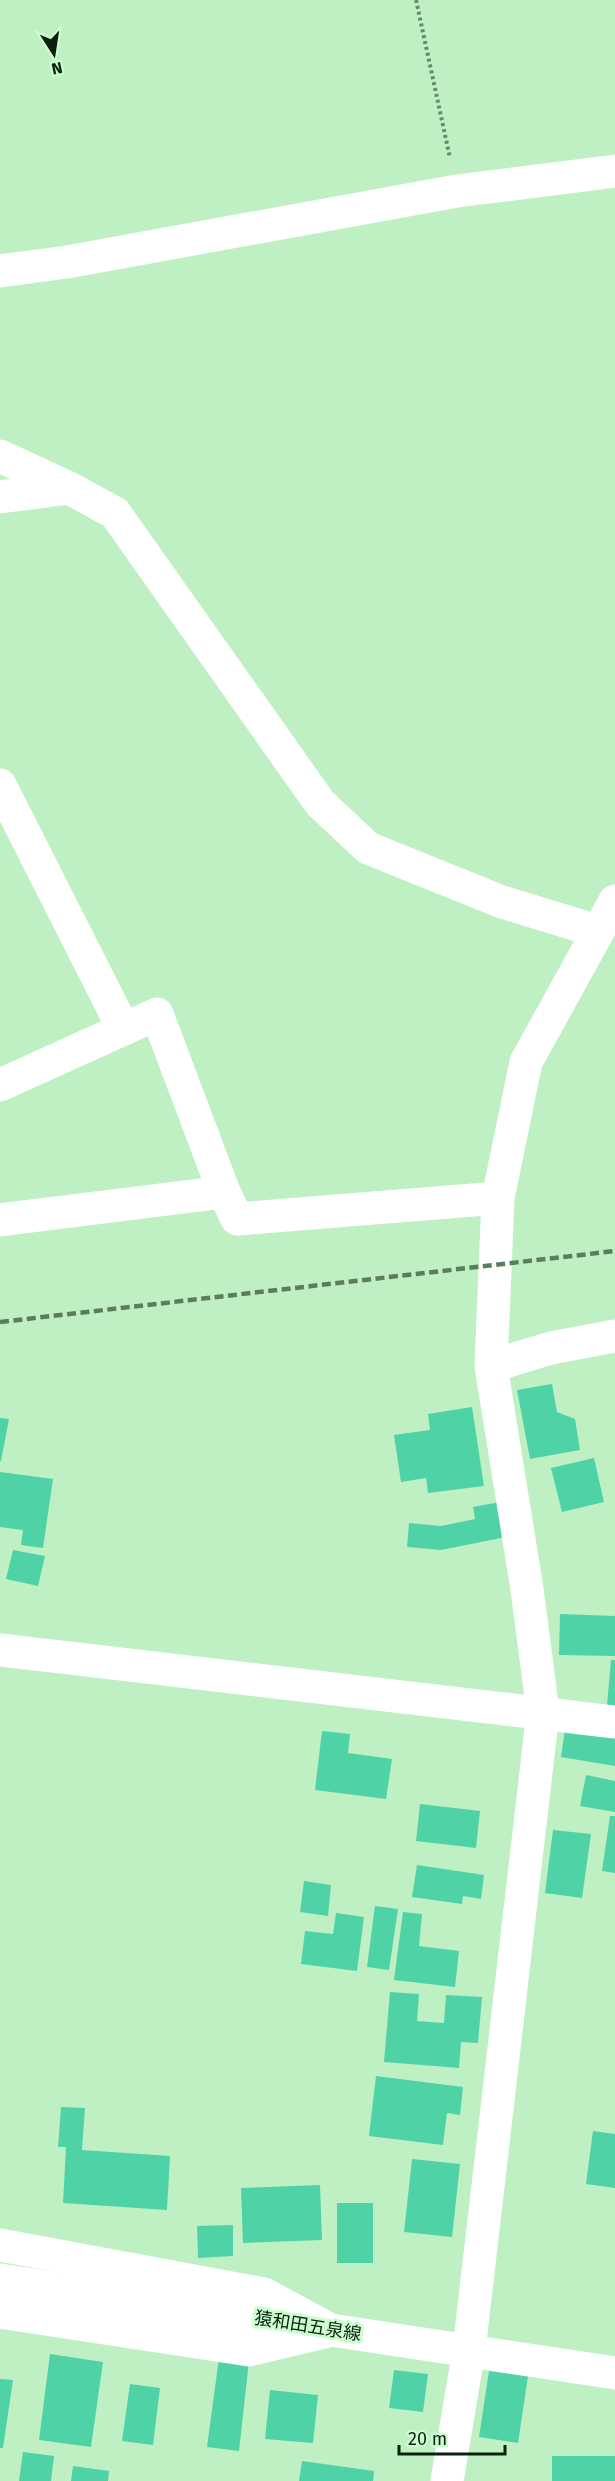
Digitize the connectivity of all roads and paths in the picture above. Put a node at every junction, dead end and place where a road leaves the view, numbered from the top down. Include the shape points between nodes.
1 (416, 0) edge
2 (615, 171) edge
3 (456, 191) junction
4 (0, 271) edge
5 (0, 456) edge
6 (69, 488) junction
7 (0, 497) edge
8 (0, 785) edge
9 (615, 901) edge
10 (597, 931) junction
11 (123, 1028) junction
12 (0, 1085) edge
13 (224, 1192) junction
14 (498, 1198) junction
15 (0, 1220) edge
16 (615, 1336) edge
17 (491, 1366) junction
18 (0, 1650) edge
19 (543, 1712) junction
20 (615, 1722) edge
21 (0, 2245) edge
22 (0, 2280) edge
23 (0, 2312) edge
24 (333, 2330) junction
25 (469, 2350) junction
26 (615, 2373) edge
27 (447, 2481) edge

1 - 3 path
2 - 3 street
3 - 4 street
5 - 6 street
6 - 7 street
6 - 10 street via 116,513 320,803 368,849 502,902
8 - 11 street
9 - 10 street
10 - 14 street via 526,1062
11 - 12 street
11 - 13 street via 157,1014
13 - 14 street via 237,1219
13 - 15 street
14 - 17 street
16 - 17 street via 551,1348
17 - 19 street
18 - 19 street
19 - 20 street
19 - 25 street
21 - 24 street via 264,2294
22 - 24 street, 猿和田五泉線
23 - 24 street via 249,2350
24 - 25 street, 猿和田五泉線
25 - 26 street, 猿和田五泉線
25 - 27 street

